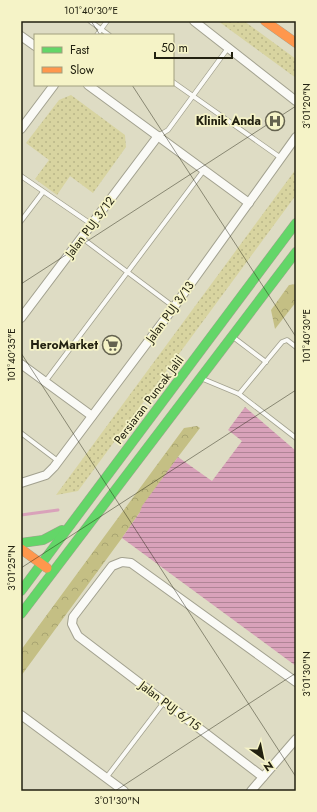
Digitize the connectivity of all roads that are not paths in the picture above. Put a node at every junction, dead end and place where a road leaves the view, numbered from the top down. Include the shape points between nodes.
1 (90, 21) edge
2 (107, 21) edge
3 (194, 21) edge
4 (265, 21) edge
5 (101, 30) junction
6 (98, 34) edge
7 (107, 34) edge
8 (21, 36) edge
9 (296, 43) edge
10 (34, 45) edge
11 (228, 47) junction
12 (174, 83) edge
13 (53, 86) edge
14 (89, 86) edge
15 (192, 96) junction
16 (296, 101) edge
17 (21, 129) edge
18 (158, 136) junction
19 (296, 137) edge
20 (281, 158) junction
21 (204, 170) junction
22 (21, 176) edge
23 (43, 192) junction
24 (249, 203) junction
25 (21, 221) edge
26 (296, 223) edge
27 (92, 225) junction
28 (82, 238) junction
29 (295, 254) edge
30 (128, 272) junction
31 (174, 307) junction
32 (21, 318) edge
33 (232, 336) junction
34 (296, 346) edge
35 (266, 362) junction
36 (21, 364) edge
37 (201, 378) junction
38 (45, 382) junction
39 (239, 394) junction
40 (92, 416) junction
41 (21, 433) edge
42 (296, 438) edge
43 (58, 460) junction
44 (21, 483) edge
45 (70, 526) junction
46 (21, 543) edge
47 (21, 549) edge
48 (41, 564) junction
49 (53, 572) junction
50 (21, 591) edge
51 (21, 614) edge
52 (296, 682) edge
53 (164, 702) junction
54 (21, 715) edge
55 (296, 739) edge
56 (263, 777) junction
57 (106, 778) junction
58 (124, 791) edge
59 (250, 791) edge

1 - 5 lane
2 - 5 lane
3 - 11 street
4 - 9 main road
5 - 6 lane
5 - 7 lane
8 - 10 street
11 - 15 lane
11 - 16 street
12 - 15 lane
13 - 17 street
14 - 18 street
15 - 18 lane via 168,130
15 - 20 lane
18 - 21 street
18 - 27 street, Jalan PUJ 3/12
19 - 20 street, Jalan PUJ 3/13
20 - 24 street, Jalan PUJ 3/13
21 - 24 street
21 - 30 lane
22 - 23 lane
23 - 25 lane
23 - 27 lane
24 - 31 street, Jalan PUJ 3/13
26 - 45 main road, Persiaran Puncak Jalil
27 - 28 street, Jalan PUJ 3/12
28 - 30 lane
28 - 32 street, Jalan PUJ 3/12
29 - 33 main road
30 - 31 lane
30 - 38 lane
31 - 40 street, Jalan PUJ 3/13
33 - 35 lane
33 - 37 main road
34 - 35 lane via 285,340
35 - 39 lane
36 - 38 street
37 - 39 lane
37 - 49 main road
38 - 40 street
39 - 42 lane
40 - 43 street, Jalan PUJ 3/13
41 - 43 lane
43 - 44 street, Jalan PUJ 3/13 via 46,475
45 - 46 main road via 47,540 34,544
45 - 48 main road, Persiaran Puncak Jalil
47 - 48 main road
48 - 49 main road
48 - 50 main road, Persiaran Puncak Jalil
49 - 51 main road
52 - 53 street, Jalan PUJ 6/15 via 131,563 122,562 112,566 77,611 72,624 78,636
53 - 56 street, Jalan PUJ 6/15
53 - 57 lane
54 - 57 street
55 - 56 street
56 - 59 street
57 - 58 street

